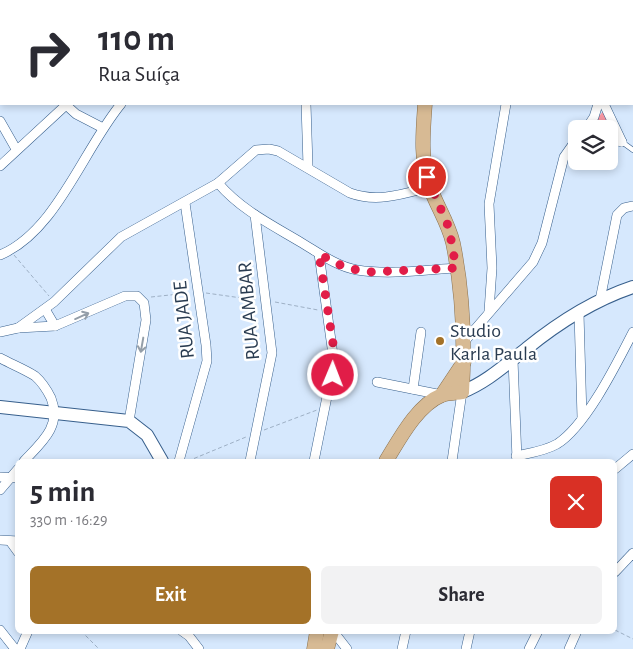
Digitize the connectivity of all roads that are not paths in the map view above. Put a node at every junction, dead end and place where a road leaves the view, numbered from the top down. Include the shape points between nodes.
1 (64, 105) edge
2 (66, 105) edge
3 (120, 105) edge
4 (306, 105) edge
5 (425, 105) edge
6 (506, 105) edge
7 (598, 105) edge
8 (604, 105) edge
9 (592, 120) edge
10 (0, 121) edge
11 (103, 128) junction
12 (618, 141) edge
13 (622, 142) junction
14 (16, 149) junction
15 (633, 150) edge
16 (568, 151) edge
17 (0, 166) edge
18 (308, 166) junction
19 (218, 182) junction
20 (430, 187) junction
21 (185, 203) junction
22 (633, 206) edge
23 (255, 215) junction
24 (319, 254) junction
25 (0, 255) edge
26 (456, 268) junction
27 (633, 287) edge
28 (600, 300) junction
29 (45, 309) junction
30 (489, 311) junction
31 (579, 313) junction
32 (482, 320) junction
33 (55, 326) junction
34 (463, 326) junction
35 (18, 328) junction
36 (0, 332) edge
37 (421, 332) dead end
38 (633, 332) edge
39 (464, 342) junction
40 (0, 358) edge
41 (513, 360) junction
42 (464, 362) junction
43 (377, 382) dead end
44 (414, 388) junction
45 (462, 392) junction
46 (442, 395) junction
47 (0, 407) edge
48 (56, 413) junction
49 (582, 418) junction
50 (129, 421) junction
51 (633, 454) edge
52 (516, 458) edge
53 (26, 459) edge
54 (161, 459) edge
55 (180, 459) edge
56 (250, 459) edge
57 (314, 459) edge
58 (387, 459) edge
59 (394, 459) edge
60 (450, 459) edge
61 (617, 467) edge
62 (9, 478) edge
63 (0, 490) edge
64 (0, 540) edge
65 (14, 541) edge
66 (633, 553) edge
67 (617, 570) edge
68 (0, 630) edge
69 (27, 634) edge
70 (187, 634) edge
71 (317, 634) edge
72 (318, 634) edge
73 (332, 634) edge
74 (335, 634) edge
75 (405, 634) edge
76 (469, 634) edge
77 (536, 634) edge
78 (576, 634) edge
79 (15, 649) edge
80 (20, 649) edge
81 (199, 649) edge
82 (314, 649) edge
83 (319, 649) edge
84 (326, 649) edge
85 (347, 649) edge
86 (402, 649) edge
87 (466, 649) edge
88 (529, 649) edge
89 (569, 649) edge

1 - 14 street
2 - 11 street
3 - 11 street
4 - 18 street
5 - 20 main road via 423,150
6 - 30 street via 489,204 492,268
7 - 9 street
8 - 13 street
10 - 14 street
11 - 25 street via 47,218 30,236
12 - 13 street
13 - 15 lane
14 - 17 street
16 - 30 street via 536,256
18 - 19 street via 278,151 262,149 249,155
18 - 20 street via 350,193 363,197 381,198
19 - 21 street
19 - 23 street
20 - 26 main road via 449,228
21 - 29 street via 121,238
21 - 55 street, RUA JADE via 207,361
22 - 28 street via 624,208 617,215
23 - 24 street
23 - 56 street, RUA AMBAR via 272,353
24 - 26 street via 346,268 370,272
24 - 57 street via 334,362
26 - 34 main road
27 - 28 main road
28 - 31 main road
29 - 33 street
29 - 35 street
30 - 32 street
31 - 41 main road
31 - 49 street
32 - 34 street
32 - 39 street
33 - 35 street
33 -> 50 street via 125,296 140,298 145,306 146,320
34 - 39 main road
35 - 36 street
37 - 44 street
38 - 49 street
39 - 42 main road
40 - 48 street via 41,382
41 - 45 main road via 483,382
41 - 52 street
42 - 45 main road
42 - 46 main road
43 - 44 street
44 - 46 street
45 - 46 main road
45 - 59 main road via 420,424
45 - 60 street
46 - 58 main road via 414,418
47 - 48 main road
48 - 50 main road
48 - 53 street via 52,428
49 - 52 street via 558,444
50 - 54 main road via 148,435
51 - 61 street
62 - 63 street
64 - 65 street
66 - 67 street
68 - 79 street
69 - 80 street
70 - 81 street
71 - 82 main road
72 - 83 main road
73 - 84 main road
74 - 85 street
75 - 86 street
76 - 87 street
77 - 88 street
78 - 89 street

